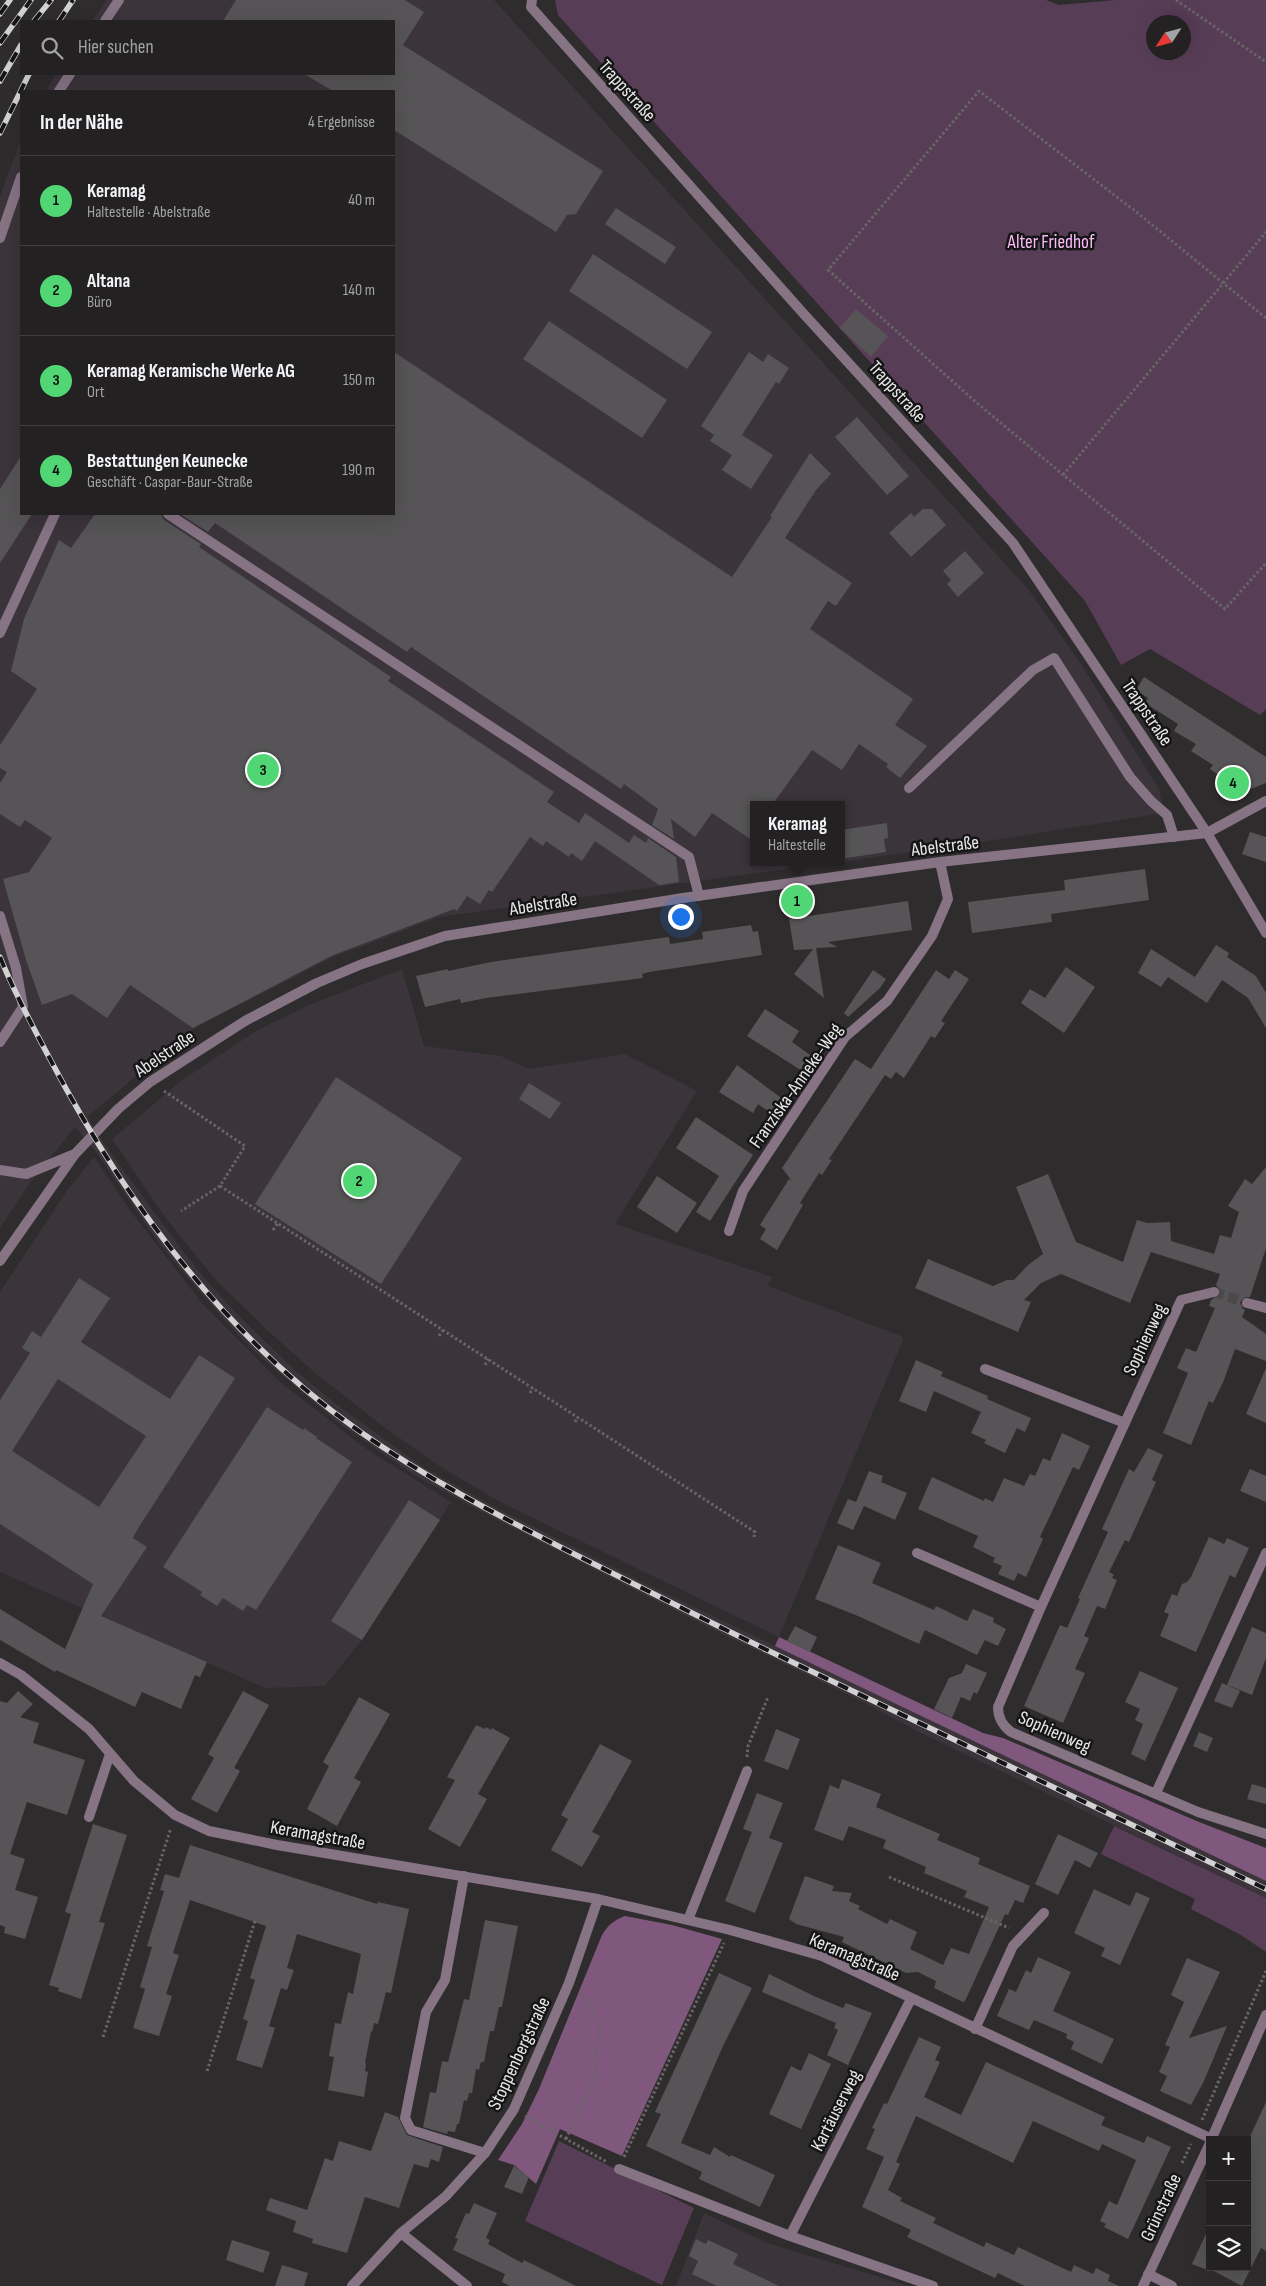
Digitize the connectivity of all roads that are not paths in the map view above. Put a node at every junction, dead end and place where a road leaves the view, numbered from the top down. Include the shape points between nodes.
1 (120, 0) edge
2 (529, 2) edge
3 (106, 20) edge
4 (69, 75) edge
5 (60, 90) edge
6 (20, 180) edge
7 (0, 238) edge
8 (55, 515) edge
9 (170, 515) edge
10 (0, 633) edge
11 (909, 788) dead end
12 (1266, 802) edge
13 (1208, 833) junction
14 (1174, 836) junction
15 (940, 862) junction
16 (699, 896) junction
17 (0, 916) edge
18 (1266, 933) edge
19 (0, 1042) edge
20 (75, 1154) junction
21 (0, 1170) edge
22 (729, 1231) dead end
23 (0, 1261) edge
24 (1214, 1292) tunnel mouth
25 (1247, 1304) tunnel mouth
26 (1266, 1308) edge
27 (985, 1369) dead end
28 (1125, 1423) junction
29 (916, 1553) dead end
30 (1266, 1553) edge
31 (1040, 1607) junction
32 (0, 1663) edge
33 (110, 1754) junction
34 (747, 1771) road end
35 (1156, 1793) junction
36 (89, 1817) dead end
37 (1266, 1834) edge
38 (464, 1876) junction
39 (598, 1899) junction
40 (1044, 1913) dead end
41 (688, 1920) junction
42 (911, 1999) junction
43 (1266, 2015) edge
44 (975, 2029) junction
45 (1213, 2136) edge
46 (1206, 2138) edge
47 (1206, 2151) edge
48 (485, 2153) junction
49 (619, 2169) road end
50 (401, 2233) junction
51 (790, 2236) junction
52 (1148, 2274) junction
53 (352, 2286) edge
54 (466, 2286) edge
55 (933, 2286) edge
56 (1143, 2286) edge
57 (1172, 2286) edge

1 - 3 street
2 - 13 street, Trappstraße via 802,312 1013,543
4 - 5 street
6 - 7 street
8 - 10 street
9 - 16 street via 689,857
11 - 14 street via 1033,670 1054,658 1130,777 1167,815
12 - 13 street
13 - 14 street, Abelstraße
13 - 18 street, Trappstraße
14 - 15 street, Abelstraße
15 - 16 street, Abelstraße
15 - 22 street, Franziska-Anneke-Weg via 948,899 932,936 887,1001 845,1038 743,1191
16 - 20 street, Abelstraße via 444,936 317,983 245,1021 150,1082 118,1109
17 - 19 street via 16,968 23,1007
20 - 21 street via 26,1174
20 - 23 street, Abelstraße
24 - 28 street, Sophienweg via 1181,1300
25 - 26 street
27 - 28 street
28 - 31 street, Sophienweg
29 - 31 street
30 - 35 street
31 - 35 street, Sophienweg via 998,1706 1004,1727
32 - 33 street, Keramagstraße via 21,1675 89,1729
33 - 36 street
33 - 38 street, Keramagstraße via 134,1781 174,1816 209,1831
34 - 41 street
35 - 37 street, Sophienweg via 1198,1812
38 - 39 street, Keramagstraße
38 - 48 street via 445,1980 426,2012 406,2118 411,2130
39 - 41 street, Keramagstraße
39 - 48 street, Stoppenbergstraße via 569,1983 514,2110
40 - 44 street via 1013,1946
41 - 42 street, Keramagstraße via 822,1956
42 - 44 street, Keramagstraße
42 - 51 street, Kartäuserweg
43 - 45 street, Grünstraße
44 - 46 street, Keramagstraße
47 - 52 street, Grünstraße
48 - 50 street, Stoppenbergstraße via 446,2196
49 - 51 street
50 - 53 street, Stoppenbergstraße
50 - 54 street
51 - 55 street
52 - 56 street, Grünstraße
52 - 57 street

